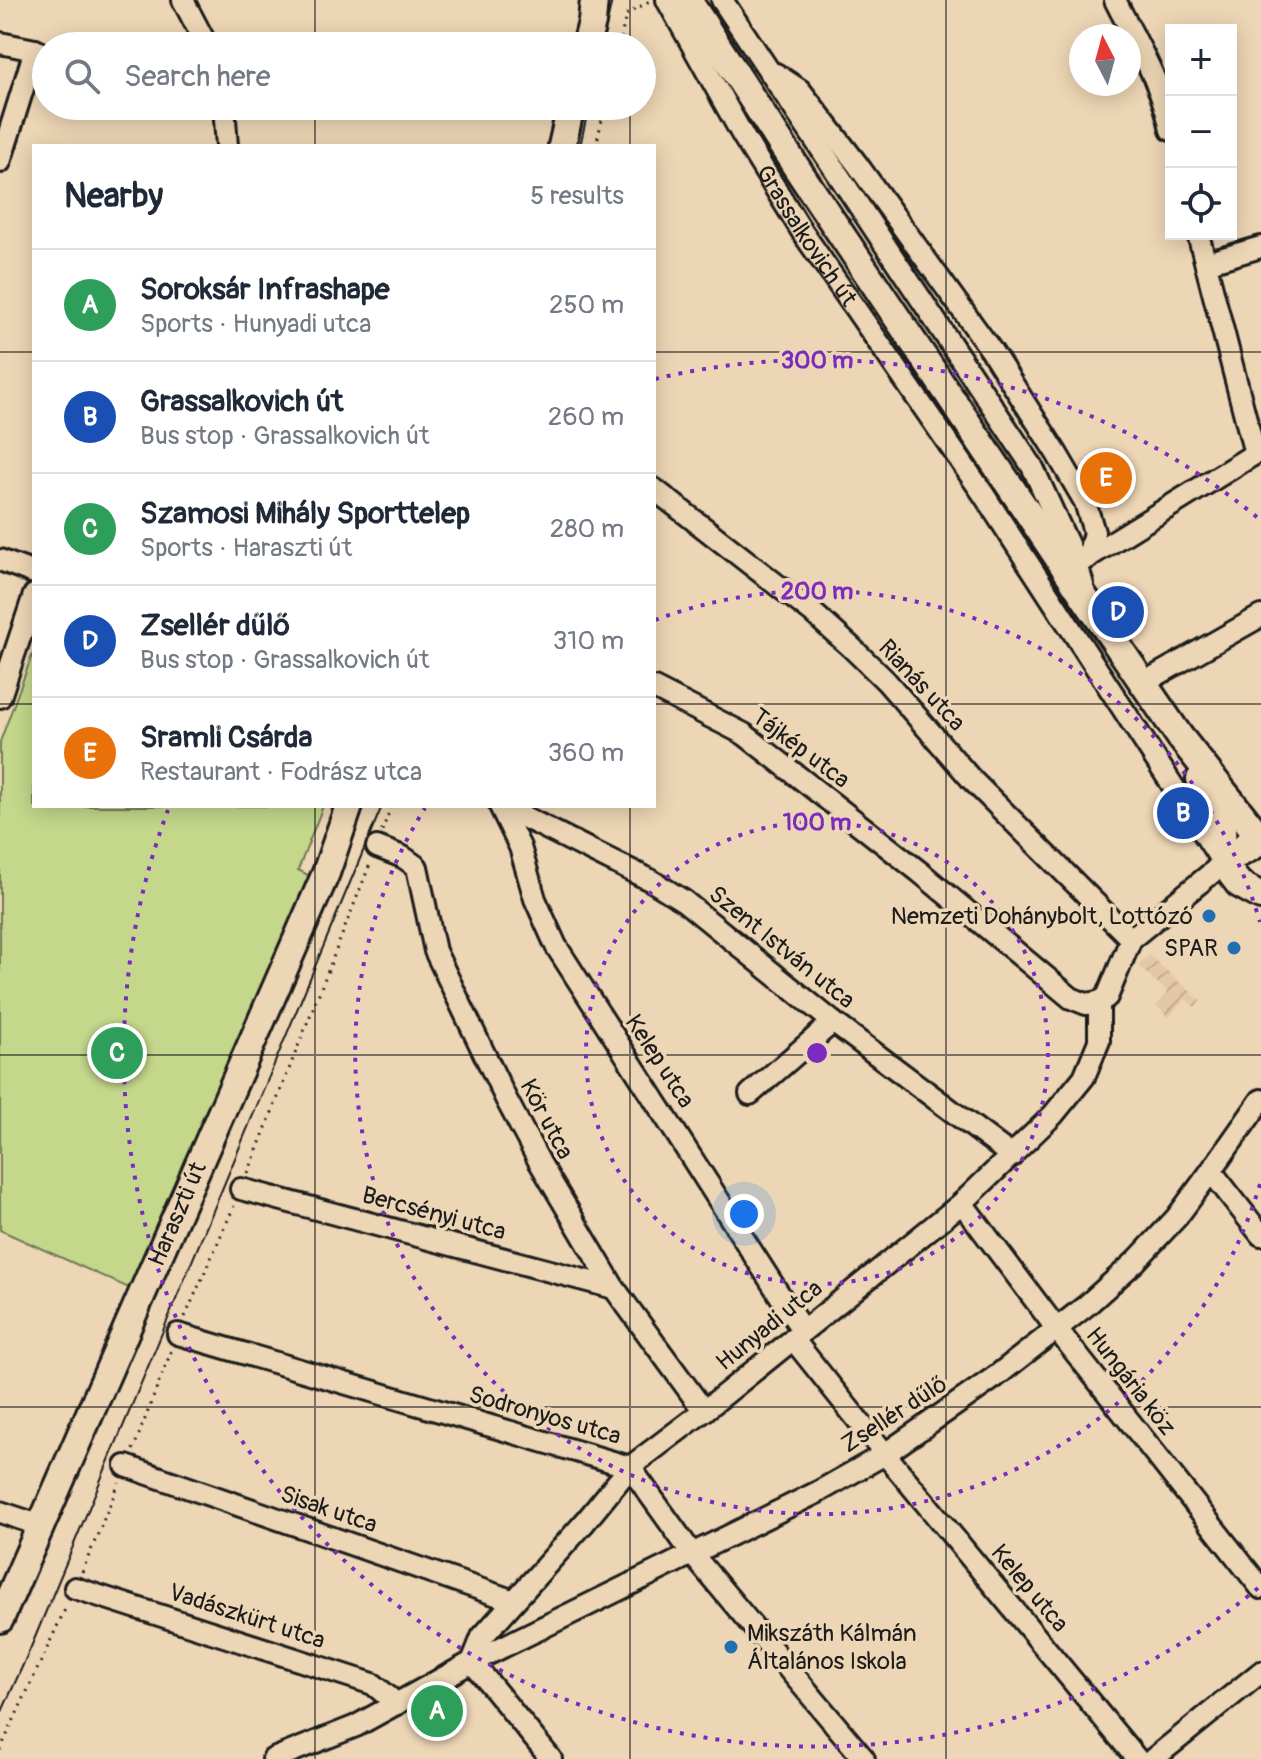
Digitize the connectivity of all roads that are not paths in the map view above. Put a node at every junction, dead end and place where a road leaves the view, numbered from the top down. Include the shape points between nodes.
1 (183, 0) edge
2 (594, 0) edge
3 (667, 0) edge
4 (688, 0) edge
5 (722, 0) edge
6 (1115, 0) edge
7 (200, 32) edge
8 (590, 32) edge
9 (0, 43) edge
10 (32, 50) edge
11 (769, 70) junction
12 (32, 76) edge
13 (1165, 107) edge
14 (225, 120) edge
15 (568, 120) edge
16 (227, 144) edge
17 (562, 144) edge
18 (0, 162) edge
19 (1200, 240) edge
20 (1261, 247) edge
21 (1206, 263) junction
22 (1258, 452) edge
23 (656, 491) edge
24 (0, 560) edge
25 (1082, 561) junction
26 (32, 572) edge
27 (32, 601) edge
28 (1087, 601) junction
29 (1261, 616) edge
30 (1143, 683) junction
31 (2, 684) edge
32 (656, 689) edge
33 (1180, 737) junction
34 (348, 808) edge
35 (502, 808) edge
36 (505, 808) edge
37 (1260, 838) edge
38 (377, 847) road end
39 (1223, 863) junction
40 (1261, 896) edge
41 (1131, 939) junction
42 (1099, 1002) junction
43 (833, 1022) junction
44 (750, 1094) dead end
45 (1261, 1100) edge
46 (1012, 1156) junction
47 (1211, 1171) junction
48 (241, 1189) road end
49 (962, 1203) junction
50 (1261, 1235) edge
51 (614, 1288) junction
52 (1056, 1328) junction
53 (178, 1334) road end
54 (797, 1334) junction
55 (704, 1411) junction
56 (885, 1454) junction
57 (126, 1466) road end
58 (630, 1467) junction
59 (0, 1512) edge
60 (42, 1526) junction
61 (693, 1555) junction
62 (75, 1588) road end
63 (1261, 1588) edge
64 (514, 1601) junction
65 (0, 1619) edge
66 (472, 1662) junction
67 (1261, 1672) edge
68 (397, 1704) junction
69 (313, 1752) edge
70 (273, 1759) edge
71 (551, 1759) edge
72 (864, 1759) edge
73 (1137, 1759) edge
74 (1153, 1759) edge

1 - 7 street
2 - 8 main road
3 - 39 street, Grassalkovich út via 803,233 982,492
4 - 28 main road, Grassalkovich út
5 - 11 street, Grassalkovich út
6 - 13 street
9 - 10 street
11 - 25 street, Grassalkovich út via 1032,466
11 - 25 street, Grassalkovich út via 800,90 991,350 1085,502 1094,532
12 - 18 street
14 - 16 street
15 - 17 main road
19 - 21 street
20 - 21 street
21 - 22 street
22 - 25 street
23 - 41 street, Rianás utca via 851,647 972,780
24 - 26 street
25 - 28 street, Grassalkovich út
27 - 31 street
28 - 30 main road, Grassalkovich út
29 - 30 street
30 - 33 main road, Grassalkovich út
32 - 42 street, Tájkép utca via 744,734 1071,998
33 - 37 main road, Grassalkovich út
33 - 39 main road via 1222,827
34 - 60 main road, Haraszti út via 320,887
35 - 54 street, Kelep utca via 556,946
36 - 43 street, Szent István utca via 684,901
37 - 39 street, Grassalkovich út via 1249,838
38 - 51 street, Kör utca via 417,867 435,951 533,1151
39 - 40 main road via 1239,884
39 - 41 street
41 - 42 street via 1107,997
42 - 46 street, Hunyadi utca via 1099,1041 1084,1077
43 - 44 street
43 - 46 street, Szent István utca
45 - 47 street, Zsellér dűlő
46 - 49 street, Hunyadi utca
47 - 50 street
47 - 52 street, Zsellér dűlő via 1136,1261
48 - 51 street, Bercsényi utca
49 - 52 street, Hungária köz
49 - 54 street, Hunyadi utca
51 - 55 street, Kör utca
52 - 56 street, Zsellér dűlő
52 - 63 street, Hungária köz
53 - 58 street, Sodronyos utca
54 - 55 street, Hunyadi utca
54 - 56 street, Kelep utca
55 - 58 street, Hunyadi utca
56 - 61 street, Zsellér dűlő
56 - 73 street, Kelep utca
57 - 64 street, Sisak utca
58 - 61 street, Sodronyos utca
58 - 64 street, Hunyadi utca
59 - 60 street
60 - 65 main road, Haraszti út
61 - 66 street, Zsellér dűlő
61 - 72 street, Sodronyos utca
62 - 68 street, Vadászkürt utca via 373,1684
64 - 66 street, Hunyadi utca via 482,1637
66 - 68 street
66 - 71 street
67 - 74 street
68 - 69 street
69 - 70 street

